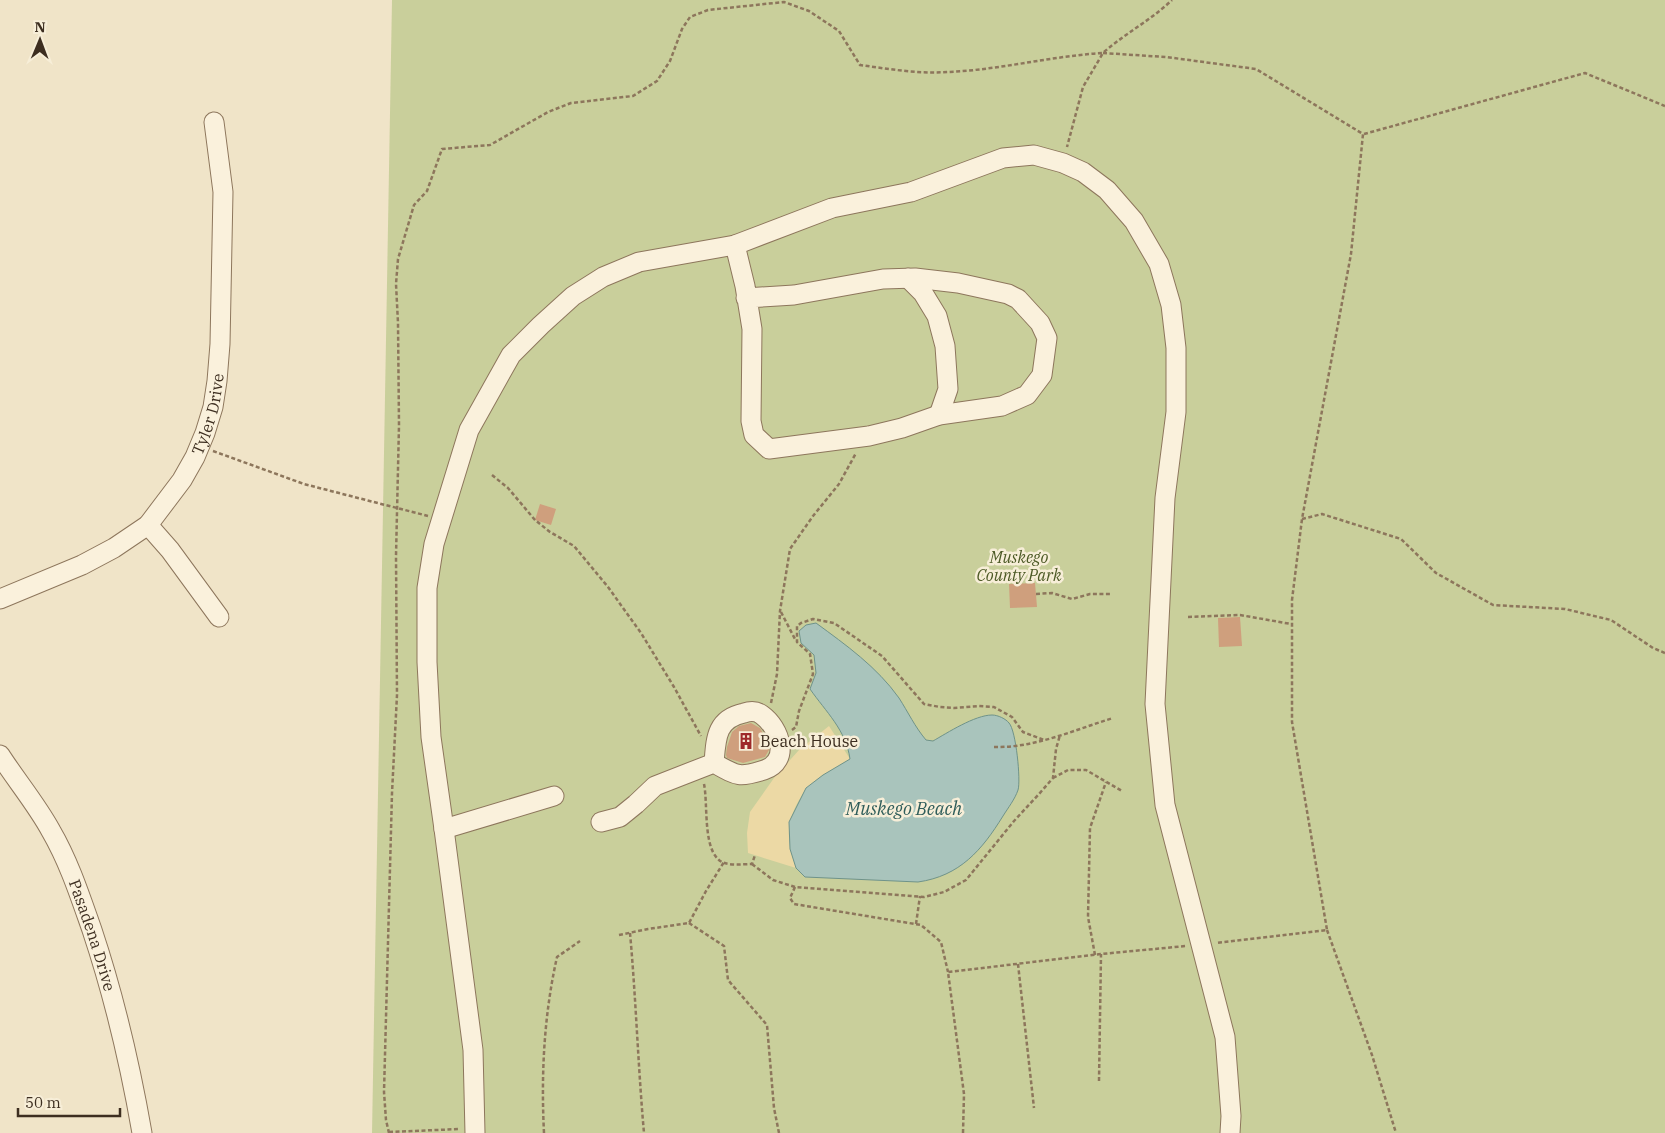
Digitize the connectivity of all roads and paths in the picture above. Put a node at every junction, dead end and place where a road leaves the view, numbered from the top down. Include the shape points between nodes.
1 (1172, 0) edge
2 (1103, 53) junction
3 (1665, 106) edge
4 (214, 122) dead end
5 (1363, 134) junction
6 (1063, 163) junction
7 (735, 245) junction
8 (908, 278) junction
9 (746, 298) junction
10 (939, 415) junction
11 (868, 436) junction
12 (200, 446) junction
13 (492, 475) dead end
14 (397, 509) junction
15 (441, 519) junction
16 (1302, 520) junction
17 (148, 525) junction
18 (1036, 594) dead end
19 (1111, 594) dead end
20 (0, 600) edge
21 (780, 611) junction
22 (1188, 617) dead end
23 (219, 618) dead end
24 (1292, 624) junction
25 (797, 642) junction
26 (1665, 653) edge
27 (1113, 718) dead end
28 (768, 722) junction
29 (1060, 735) junction
30 (702, 738) dead end
31 (779, 740) junction
32 (1044, 740) junction
33 (994, 748) dead end
34 (0, 755) edge
35 (708, 765) junction
36 (1053, 778) junction
37 (1106, 782) junction
38 (1122, 792) dead end
39 (554, 796) dead end
40 (601, 822) dead end
41 (444, 828) junction
42 (755, 855) dead end
43 (724, 862) junction
44 (752, 864) junction
45 (795, 887) junction
46 (920, 896) junction
47 (690, 923) junction
48 (916, 924) junction
49 (1327, 930) junction
50 (630, 933) junction
51 (619, 935) dead end
52 (580, 941) dead end
53 (1201, 944) junction
54 (1101, 954) junction
55 (1095, 955) junction
56 (1018, 964) junction
57 (948, 972) junction
58 (1099, 1081) dead end
59 (1034, 1108) dead end
60 (475, 1131) edge
61 (142, 1133) edge
62 (389, 1133) edge
63 (544, 1133) edge
64 (644, 1133) edge
65 (779, 1133) edge
66 (963, 1133) edge
67 (1230, 1133) edge
68 (1396, 1133) edge

1 - 2 path via 1158,14
2 - 5 path via 1166,56 1256,69
2 - 6 path via 1083,87
2 - 14 path via 922,73 860,65 839,31 810,11 784,2 708,10 690,17 657,81 633,96 572,103 548,112 490,145 442,149 427,191 414,205 398,259
3 - 5 path via 1585,73
4 - 12 street, Tyler Drive via 223,192 220,344 213,407
5 - 16 path via 1351,254
6 - 7 street via 1034,155 1003,158 911,192 832,208
6 - 53 street via 1083,172 1107,190 1134,221 1159,264 1171,305 1176,348 1176,412 1165,498 1155,704 1165,805
7 - 9 street
7 - 15 street via 638,262 603,277 574,296 541,325 511,355 469,430
8 - 9 street via 883,279 794,295
8 - 10 street via 923,293 937,316 946,346 948,389
8 - 10 street via 958,283 1018,298 1040,323 1047,338 1042,375 1027,395 1002,406
9 - 11 street via 752,329 751,421 754,436 769,449
10 - 11 street
11 - 21 path via 839,484 790,549
12 - 14 path via 304,484
12 - 17 street, Tyler Drive via 182,480
13 - 30 path via 508,488 535,520 574,546 608,587 641,633
14 - 15 path
14 - 62 path via 397,695 384,1092
15 - 41 street via 427,588 427,662 431,737
16 - 24 path
16 - 26 path via 1322,514 1400,539 1436,573 1493,605 1565,610 1611,620
17 - 20 street, Tyler Drive via 82,565
17 - 23 street
18 - 19 path via 1052,592 1072,599 1090,594
21 - 25 path
21 - 28 path via 777,674
22 - 24 path via 1240,615
24 - 49 path via 1292,722
25 - 31 path via 810,654 813,674 796,727
25 - 32 path via 797,626 801,623 814,619 834,623 882,656 924,704 940,708 994,707 1012,717 1024,732
27 - 29 path
28 - 31 street
28 - 35 street via 754,711 730,717 720,727
29 - 32 path
29 - 36 path
31 - 35 street via 781,752 778,762 771,767 742,776
32 - 33 path via 1016,748
34 - 61 street, Pasadena Drive via 51,830 80,896 116,1010
35 - 40 street via 655,786 620,817
35 - 43 path via 709,840 718,860
36 - 37 path via 1068,770 1086,770
36 - 46 path via 966,880 944,892
37 - 38 path
37 - 55 path via 1090,828 1088,917
39 - 41 street
41 - 60 street via 473,1050
42 - 44 path
43 - 44 path
43 - 47 path
44 - 45 path via 773,880
45 - 46 path
45 - 48 path via 790,898 794,904
46 - 48 path
47 - 50 path
47 - 65 path via 724,946 728,980 767,1025
48 - 57 path via 941,942
49 - 53 path
49 - 68 path
50 - 51 path
50 - 64 path
52 - 63 path via 557,957 551,985 544,1041
53 - 54 path
53 - 67 street via 1225,1037
54 - 55 path
54 - 58 path
55 - 56 path
56 - 57 path
56 - 59 path
57 - 66 path via 964,1094
60 - 62 path

